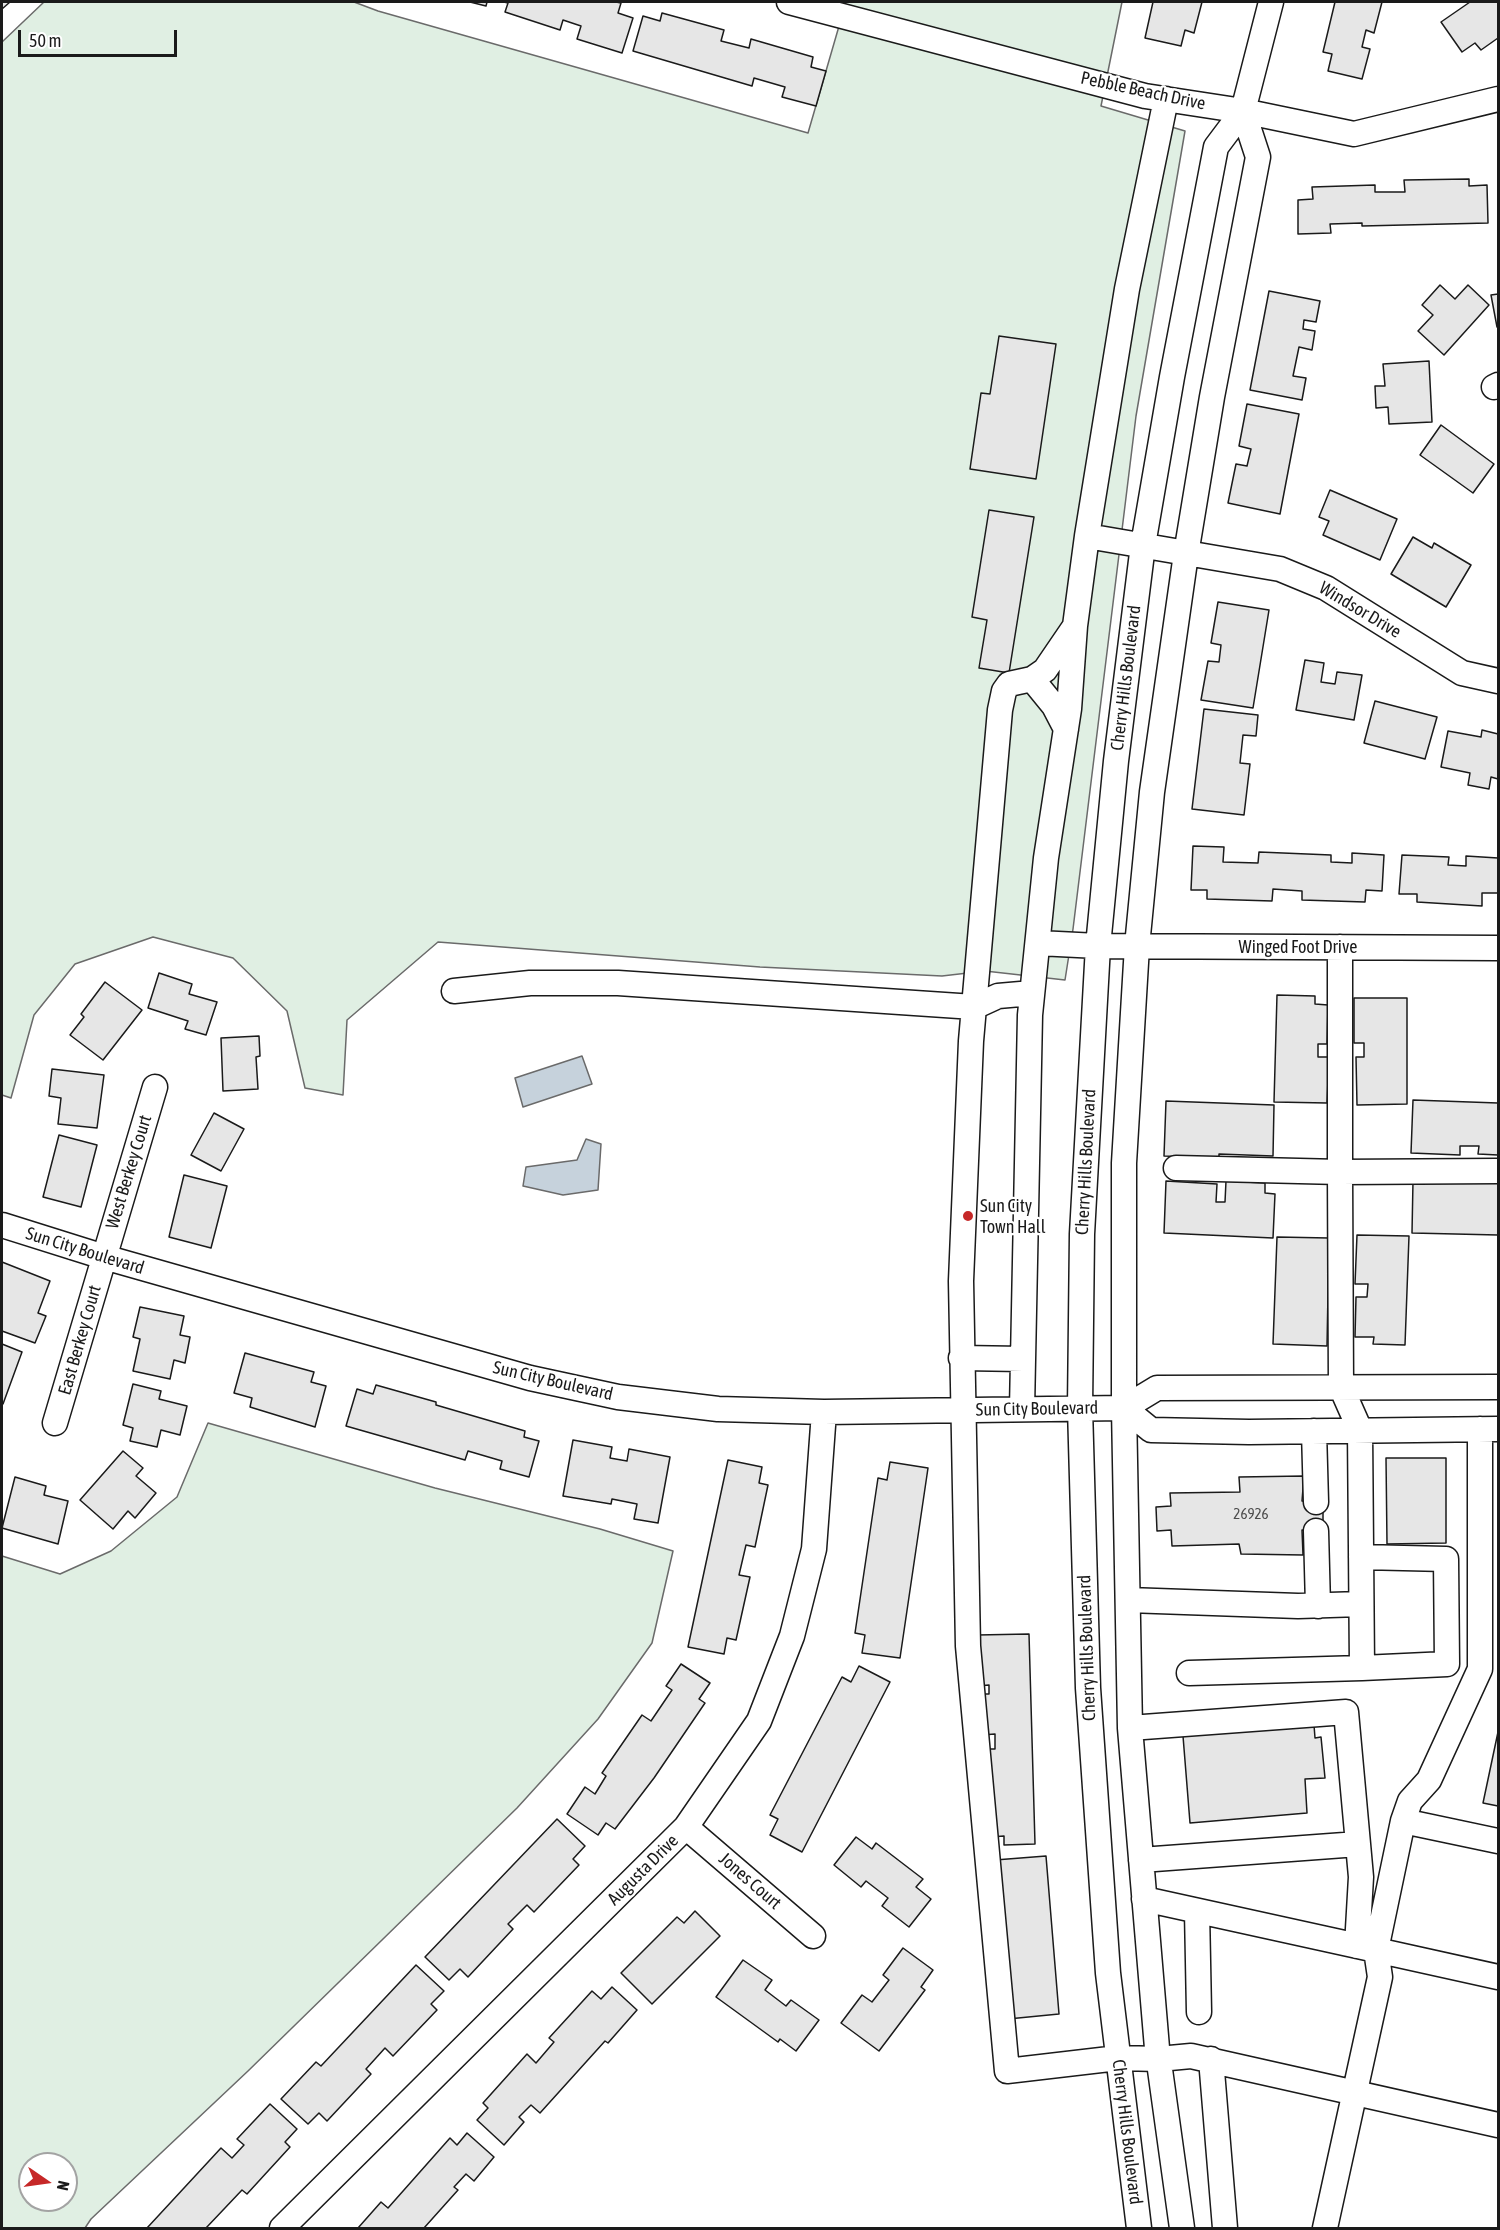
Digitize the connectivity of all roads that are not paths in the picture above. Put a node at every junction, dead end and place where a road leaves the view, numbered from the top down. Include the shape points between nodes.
1 (789, 2) edge
2 (1270, 2) edge
3 (1166, 99) junction
4 (1498, 99) edge
5 (1243, 111) junction
6 (1087, 536) junction
7 (1143, 545) junction
8 (1186, 554) junction
9 (1075, 626) junction
10 (1032, 679) junction
11 (1498, 681) edge
12 (1066, 729) junction
13 (1038, 943) junction
14 (1098, 946) junction
15 (1137, 946) junction
16 (1340, 947) junction
17 (1498, 948) edge
18 (454, 991) dead end
19 (1032, 993) junction
20 (974, 1007) junction
21 (155, 1087) dead end
22 (1176, 1168) dead end
23 (1498, 1171) edge
24 (1340, 1172) junction
25 (2, 1225) edge
26 (104, 1257) junction
27 (962, 1358) junction
28 (1023, 1359) junction
29 (1341, 1387) junction
30 (1498, 1387) edge
31 (1080, 1408) junction
32 (1124, 1408) junction
33 (1022, 1409) junction
34 (962, 1410) junction
35 (824, 1412) junction
36 (55, 1423) dead end
37 (1489, 1429) edge
38 (1360, 1430) junction
39 (1314, 1431) junction
40 (1489, 1493) edge
41 (1316, 1502) dead end
42 (1316, 1531) dead end
43 (1361, 1557) junction
44 (1128, 1600) junction
45 (1361, 1604) junction
46 (1317, 1606) junction
47 (1489, 1615) edge
48 (1362, 1668) junction
49 (1189, 1673) dead end
50 (1130, 1728) junction
51 (1403, 1821) junction
52 (686, 1827) junction
53 (1498, 1841) edge
54 (1358, 1844) junction
55 (1141, 1860) junction
56 (1144, 1899) junction
57 (1197, 1911) junction
58 (813, 1936) dead end
59 (1366, 1948) junction
60 (1498, 1977) edge
61 (1199, 2012) dead end
62 (1118, 2058) junction
63 (1159, 2059) junction
64 (1210, 2059) junction
65 (1355, 2092) junction
66 (1498, 2125) edge
67 (282, 2229) edge
68 (1139, 2229) edge
69 (1182, 2229) edge
70 (1225, 2229) edge
71 (1325, 2229) edge

1 - 3 street, Pebble Beach Drive
2 - 5 street, Cherry Hills Boulevard
3 - 5 street, Pebble Beach Drive
3 - 6 street via 1127,289
4 - 5 street, Pebble Beach Drive via 1354,134
5 - 7 street, Cherry Hills Boulevard via 1216,147
5 - 8 street via 1258,157
6 - 7 street, Windsor Drive
6 - 9 street
7 - 8 street, Windsor Drive
7 - 14 street, Cherry Hills Boulevard
8 - 11 street, Windsor Drive via 1280,569 1326,588 1462,673
8 - 15 street via 1152,792
9 - 10 street via 1045,670
9 - 12 street
10 - 12 street via 1054,706
10 - 20 street via 1009,684 1000,710
12 - 13 street via 1046,858
13 - 14 street, Winged Foot Drive
13 - 19 street
14 - 15 street, Winged Foot Drive
14 - 31 street, Cherry Hills Boulevard via 1082,1234
15 - 16 street, Winged Foot Drive
15 - 32 street via 1124,1163
16 - 17 street, Winged Foot Drive
16 - 24 street
18 - 20 street via 530,983 618,983
19 - 20 street via 998,996
19 - 28 street
20 - 27 street via 961,1281
21 - 26 street, West Berkey Court
22 - 24 street
23 - 24 street
24 - 29 street
25 - 26 street, Sun City Boulevard
26 - 35 street, Sun City Boulevard via 530,1378 618,1397 718,1409
26 - 36 street, East Berkey Court
27 - 28 street
27 - 34 street
28 - 33 street
29 - 30 street, Sun City Boulevard
29 - 32 street, Sun City Boulevard via 1157,1388
29 - 38 street
31 - 32 street, Sun City Boulevard
31 - 33 street, Sun City Boulevard
31 - 62 street, Cherry Hills Boulevard via 1088,1688 1108,1973
32 - 39 street, Sun City Boulevard via 1151,1430
32 - 44 street
33 - 34 street, Sun City Boulevard
34 - 35 street, Sun City Boulevard
34 - 62 street via 968,1646 1007,2071
35 - 52 street, Augusta Drive via 814,1549 792,1636 759,1721
37 - 38 street, Sun City Boulevard
37 - 40 street
38 - 39 street, Sun City Boulevard
38 - 43 street
39 - 41 street
40 - 47 street
42 - 46 street
43 - 45 street
43 - 48 street via 1446,1559 1447,1664
44 - 46 street
44 - 50 street
45 - 46 street
45 - 48 street
47 - 51 street via 1480,1669 1429,1780 1410,1801
48 - 49 street
50 - 54 street via 1346,1712
50 - 55 street
51 - 53 street
51 - 59 street
52 - 58 street, Jones Court
52 - 67 street, Augusta Drive
54 - 55 street
54 - 59 street
55 - 56 street
56 - 57 street
56 - 63 street
57 - 59 street
57 - 61 street
59 - 60 street
59 - 65 street via 1380,1977
62 - 63 street
62 - 68 street, Cherry Hills Boulevard
63 - 64 street
63 - 69 street
64 - 65 street
64 - 70 street
65 - 66 street
65 - 71 street

